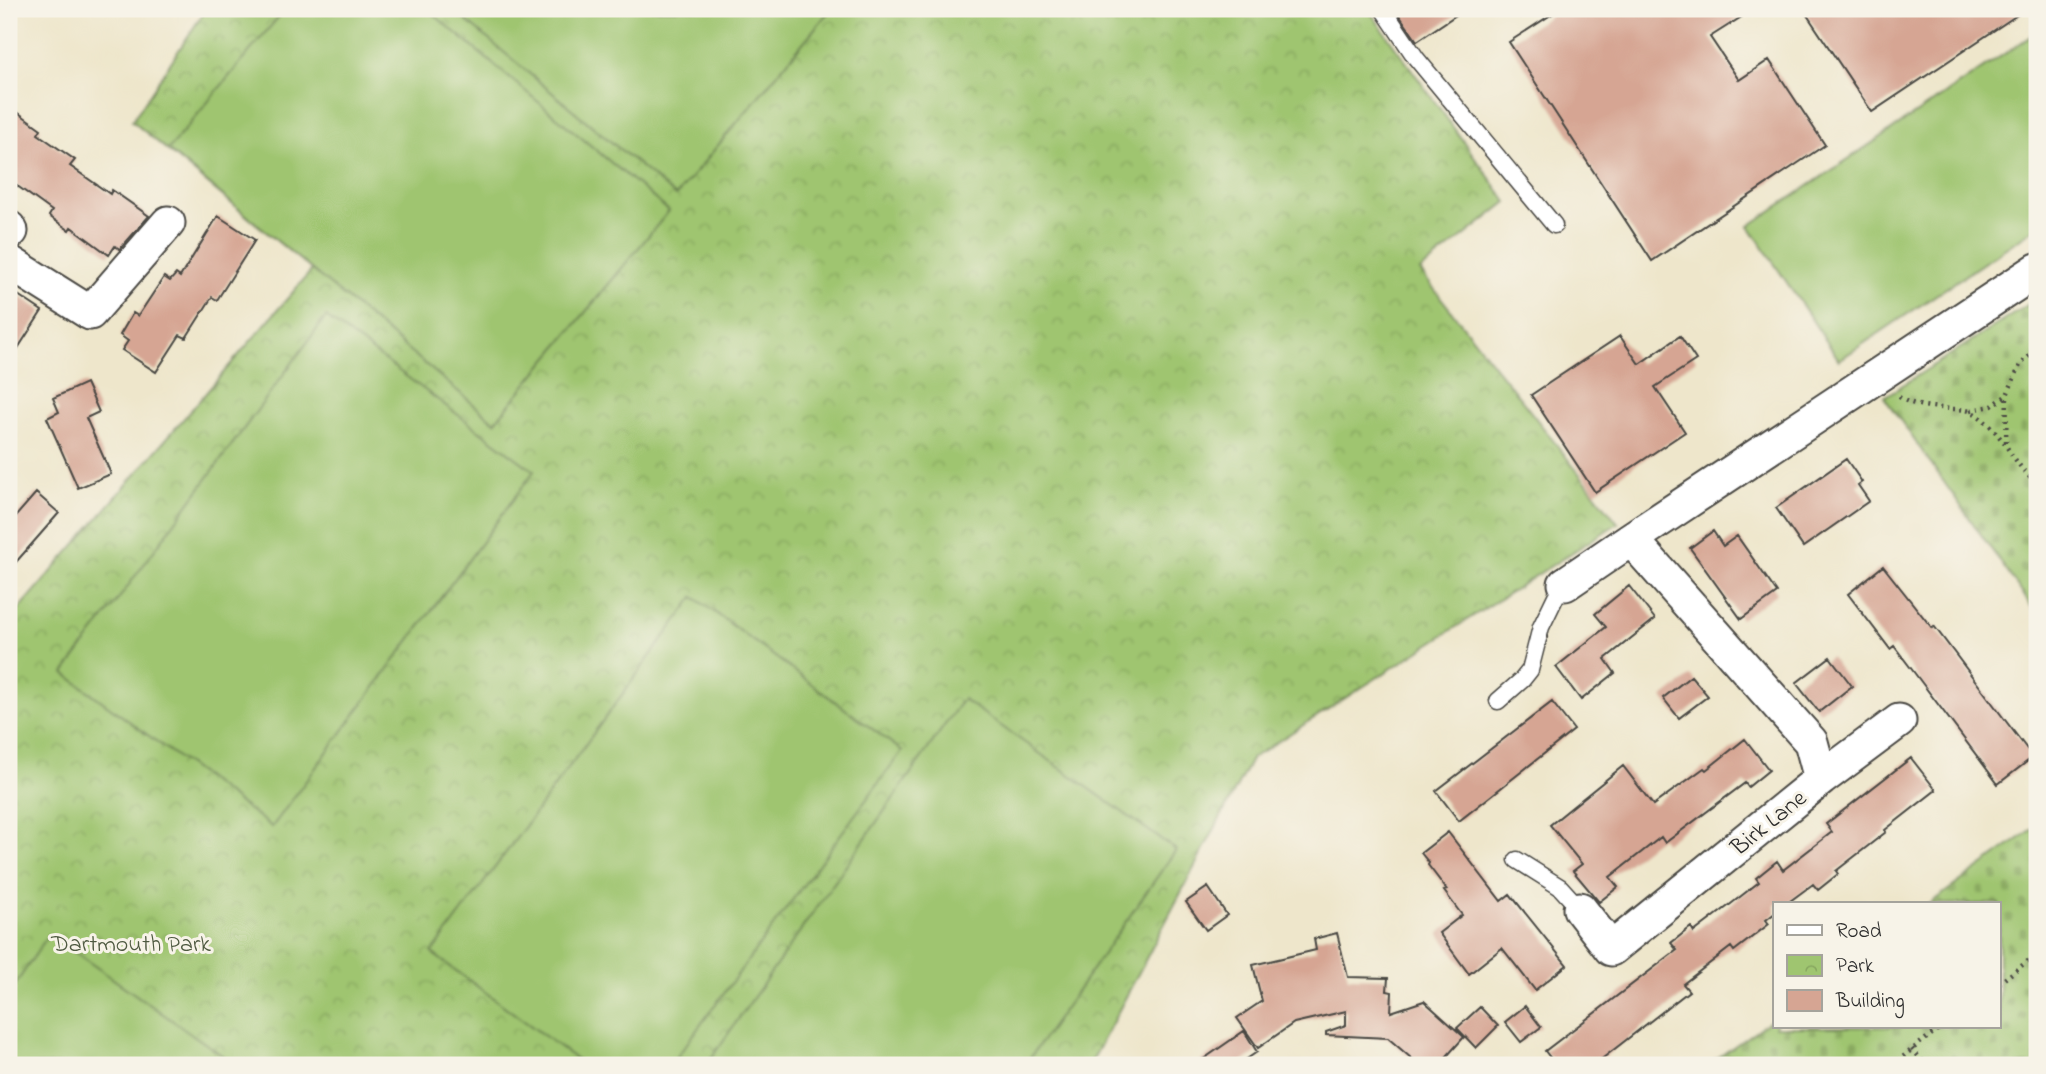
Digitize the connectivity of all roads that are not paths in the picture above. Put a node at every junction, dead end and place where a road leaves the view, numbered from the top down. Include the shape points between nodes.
1 (1383, 9) edge
2 (168, 223) dead end
3 (1554, 225) dead end
4 (9, 262) edge
5 (2037, 270) edge
6 (1630, 539) junction
7 (1565, 584) joint
8 (1498, 701) dead end
9 (1899, 721) dead end
10 (1821, 779) junction
11 (1517, 860) dead end
12 (1580, 909) joint

1 - 3 lane via 1416,58
2 - 4 street via 90,313
5 - 6 street
6 - 7 street
6 - 10 street, Birk Lane via 1811,742
7 - 8 lane via 1541,627 1530,670
9 - 10 street
10 - 12 street, Birk Lane via 1611,949
11 - 12 lane via 1560,887

